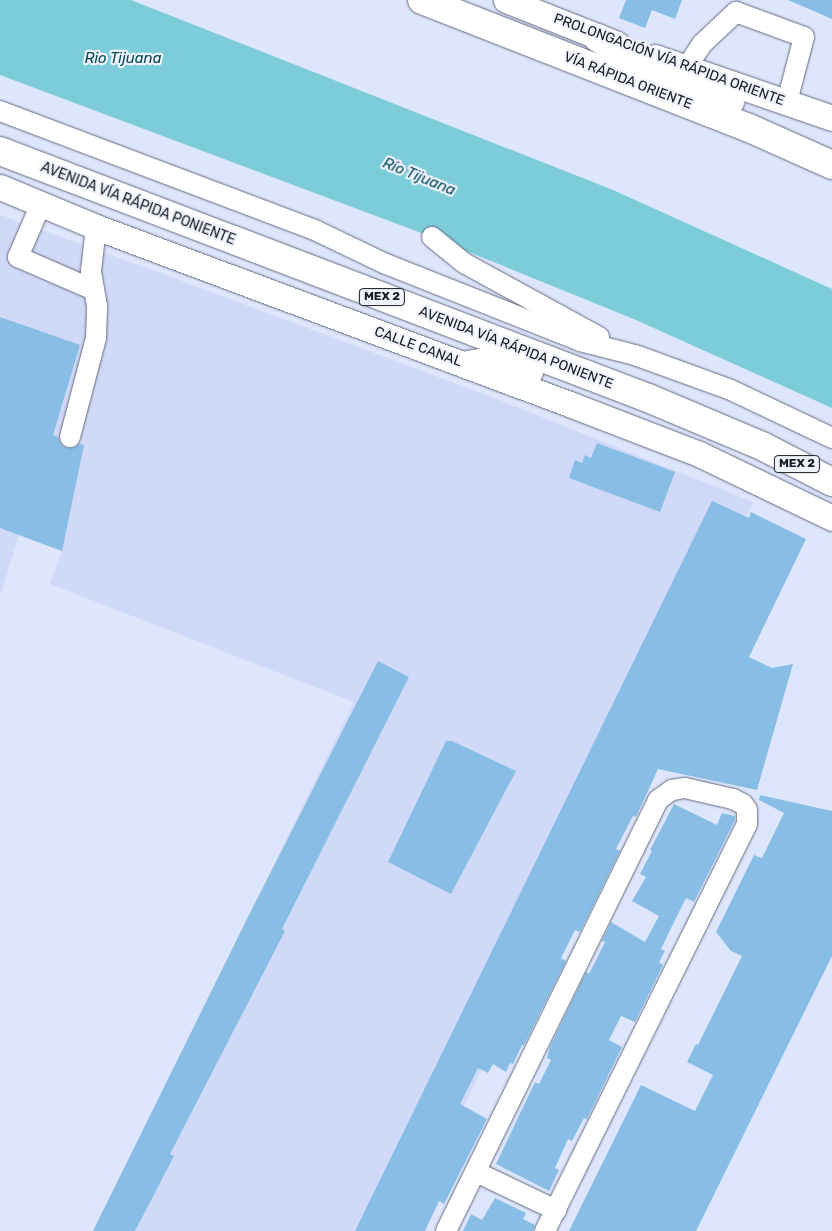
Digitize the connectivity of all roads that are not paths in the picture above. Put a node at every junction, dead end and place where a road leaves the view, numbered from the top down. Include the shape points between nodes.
1 (422, 0) edge
2 (506, 0) edge
3 (598, 38) junction
4 (686, 68) junction
5 (787, 102) junction
6 (0, 111) edge
7 (832, 118) edge
8 (832, 146) edge
9 (0, 151) edge
10 (832, 165) edge
11 (0, 186) edge
12 (41, 204) junction
13 (96, 226) junction
14 (432, 236) dead end
15 (94, 290) junction
16 (634, 355) junction
17 (468, 365) junction
18 (70, 437) dead end
19 (832, 438) edge
20 (762, 446) junction
21 (832, 482) edge
22 (832, 518) edge
23 (476, 1172) junction
24 (556, 1210) junction
25 (446, 1231) edge
26 (545, 1231) edge

1 - 10 highway, VÍA RÁPIDA ORIENTE via 749,128
2 - 3 main road, PROLONGACIÓN VÍA RÁPIDA ORIENTE
3 - 4 main road, PROLONGACIÓN VÍA RÁPIDA ORIENTE
3 - 8 highway via 651,68
4 - 5 main road, PROLONGACIÓN VÍA RÁPIDA ORIENTE
4 - 5 street via 702,44 736,12 804,37
5 - 7 main road, PROLONGACIÓN VÍA RÁPIDA ORIENTE
6 - 16 street via 317,231 386,264 580,341
9 - 20 highway, AVENIDA VÍA RÁPIDA PONIENTE / MEX 2 via 639,395
11 - 12 main road, CALLE CANAL
12 - 13 main road, CALLE CANAL
12 - 15 street via 18,257
13 - 15 street via 91,271
13 - 17 main road, CALLE CANAL
14 - 16 street via 464,264
15 - 18 street via 98,320 96,338
16 - 19 street via 731,390
17 - 20 highway via 495,360 731,445
17 - 22 main road, CALLE CANAL via 699,454
20 - 21 highway, AVENIDA VÍA RÁPIDA PONIENTE / MEX 2
23 - 24 street
23 - 24 street via 658,800 672,790 686,788 733,799 747,810 747,824
23 - 25 street
24 - 26 street

